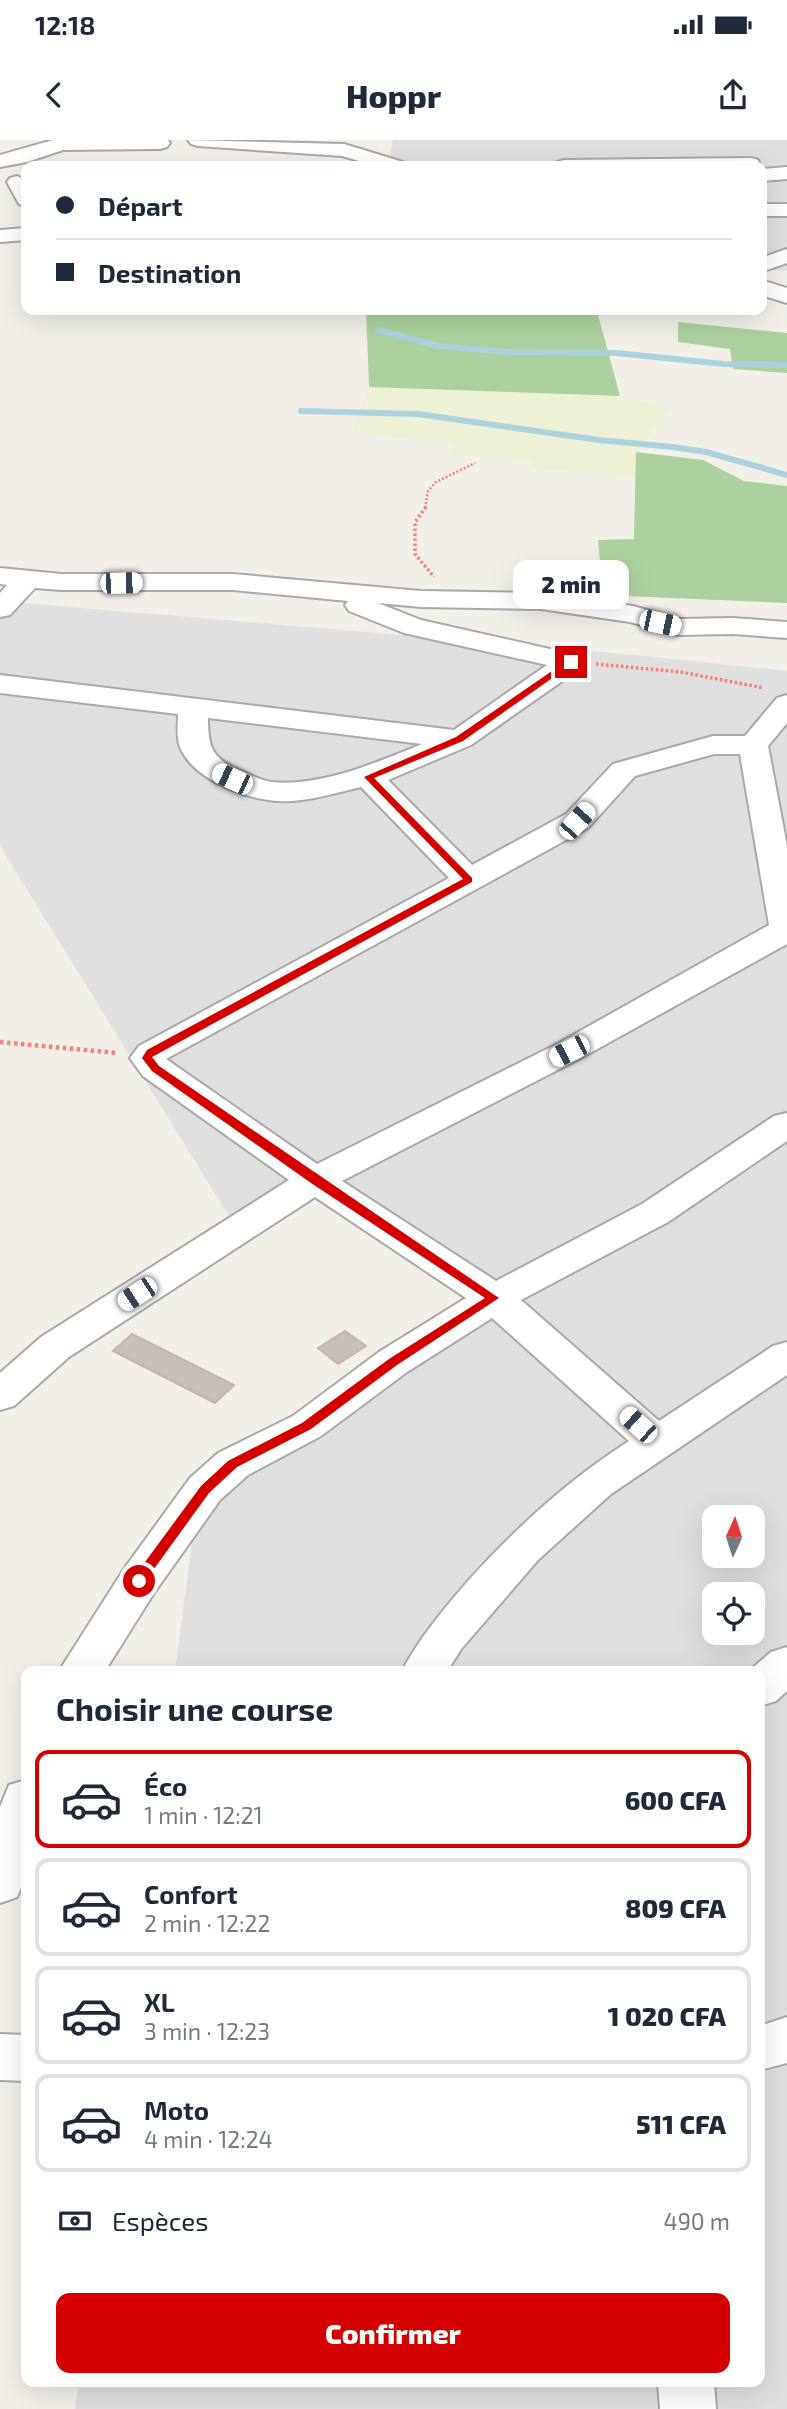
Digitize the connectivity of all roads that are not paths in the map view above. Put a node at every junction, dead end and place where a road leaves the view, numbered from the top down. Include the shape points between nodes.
1 (198, 140) edge
2 (739, 145) dead end
3 (155, 152) edge
4 (0, 161) edge
5 (380, 161) edge
6 (752, 161) edge
7 (767, 170) edge
8 (787, 173) edge
9 (767, 188) edge
10 (787, 189) edge
11 (767, 210) edge
12 (787, 210) edge
13 (21, 234) edge
14 (0, 236) edge
15 (787, 256) edge
16 (767, 263) edge
17 (767, 271) edge
18 (787, 272) edge
19 (767, 289) edge
20 (787, 296) edge
21 (0, 576) edge
22 (28, 579) junction
23 (344, 593) junction
24 (0, 609) edge
25 (787, 630) edge
26 (0, 684) edge
27 (780, 697) edge
28 (193, 708) junction
29 (460, 739) junction
30 (752, 744) junction
31 (368, 777) junction
32 (468, 880) junction
33 (786, 932) edge
34 (787, 1124) edge
35 (315, 1180) junction
36 (494, 1298) junction
37 (787, 1356) edge
38 (0, 1396) edge
39 (658, 1444) junction
40 (787, 1664) edge
41 (84, 1666) edge
42 (427, 1666) edge
43 (765, 1684) edge
44 (21, 1815) edge
45 (0, 1883) edge
46 (787, 2040) edge
47 (765, 2047) edge
48 (0, 2057) edge
49 (21, 2058) edge
50 (686, 2387) edge
51 (688, 2409) edge

1 - 5 street via 344,150
2 - 6 street
3 - 4 street via 61,144
7 - 8 street
9 - 10 street
11 - 12 street
13 - 14 street
15 - 16 street
17 - 18 street
19 - 20 street
21 - 22 street
22 - 23 street via 233,582
22 - 24 street
23 - 25 street via 565,603 678,627
23 - 29 street via 374,613 414,627 571,662
26 - 28 street
27 - 30 street
28 - 29 street
28 - 31 street via 199,756 218,772 246,785 292,792
29 - 31 street
30 - 32 street via 713,745 624,770 577,821
30 - 33 street
31 - 32 street
32 - 35 street via 147,1058
33 - 35 street via 569,1051
34 - 36 street via 655,1213
35 - 36 street
35 - 38 street via 55,1348
36 - 39 street
36 - 41 street via 393,1362 307,1426 233,1464 205,1489
37 - 39 street
39 - 42 street via 596,1483 523,1549 446,1636
40 - 43 street
44 - 45 street
46 - 47 street
48 - 49 street
50 - 51 street

